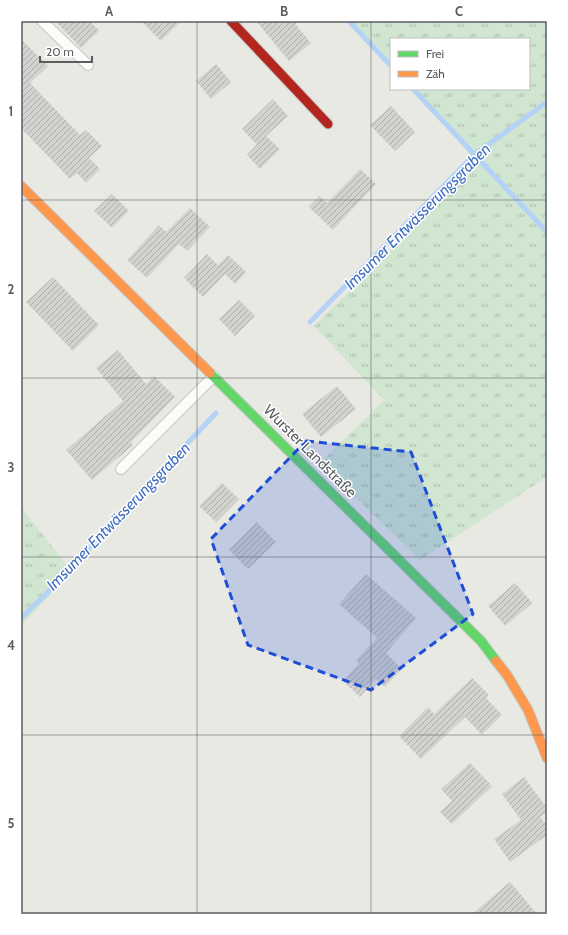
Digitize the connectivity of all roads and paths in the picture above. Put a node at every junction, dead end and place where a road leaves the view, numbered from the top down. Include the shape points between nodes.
1 (42, 21) edge
2 (231, 21) edge
3 (88, 65) dead end
4 (328, 124) dead end
5 (21, 186) edge
6 (214, 376) junction
7 (121, 469) dead end
8 (545, 744) edge
9 (547, 758) edge

1 - 3 lane
2 - 4 main road
5 - 6 main road, Wurster Landstraße
6 - 7 lane
6 - 8 main road, Wurster Landstraße via 481,641 507,675
8 - 9 main road, Wurster Landstraße

